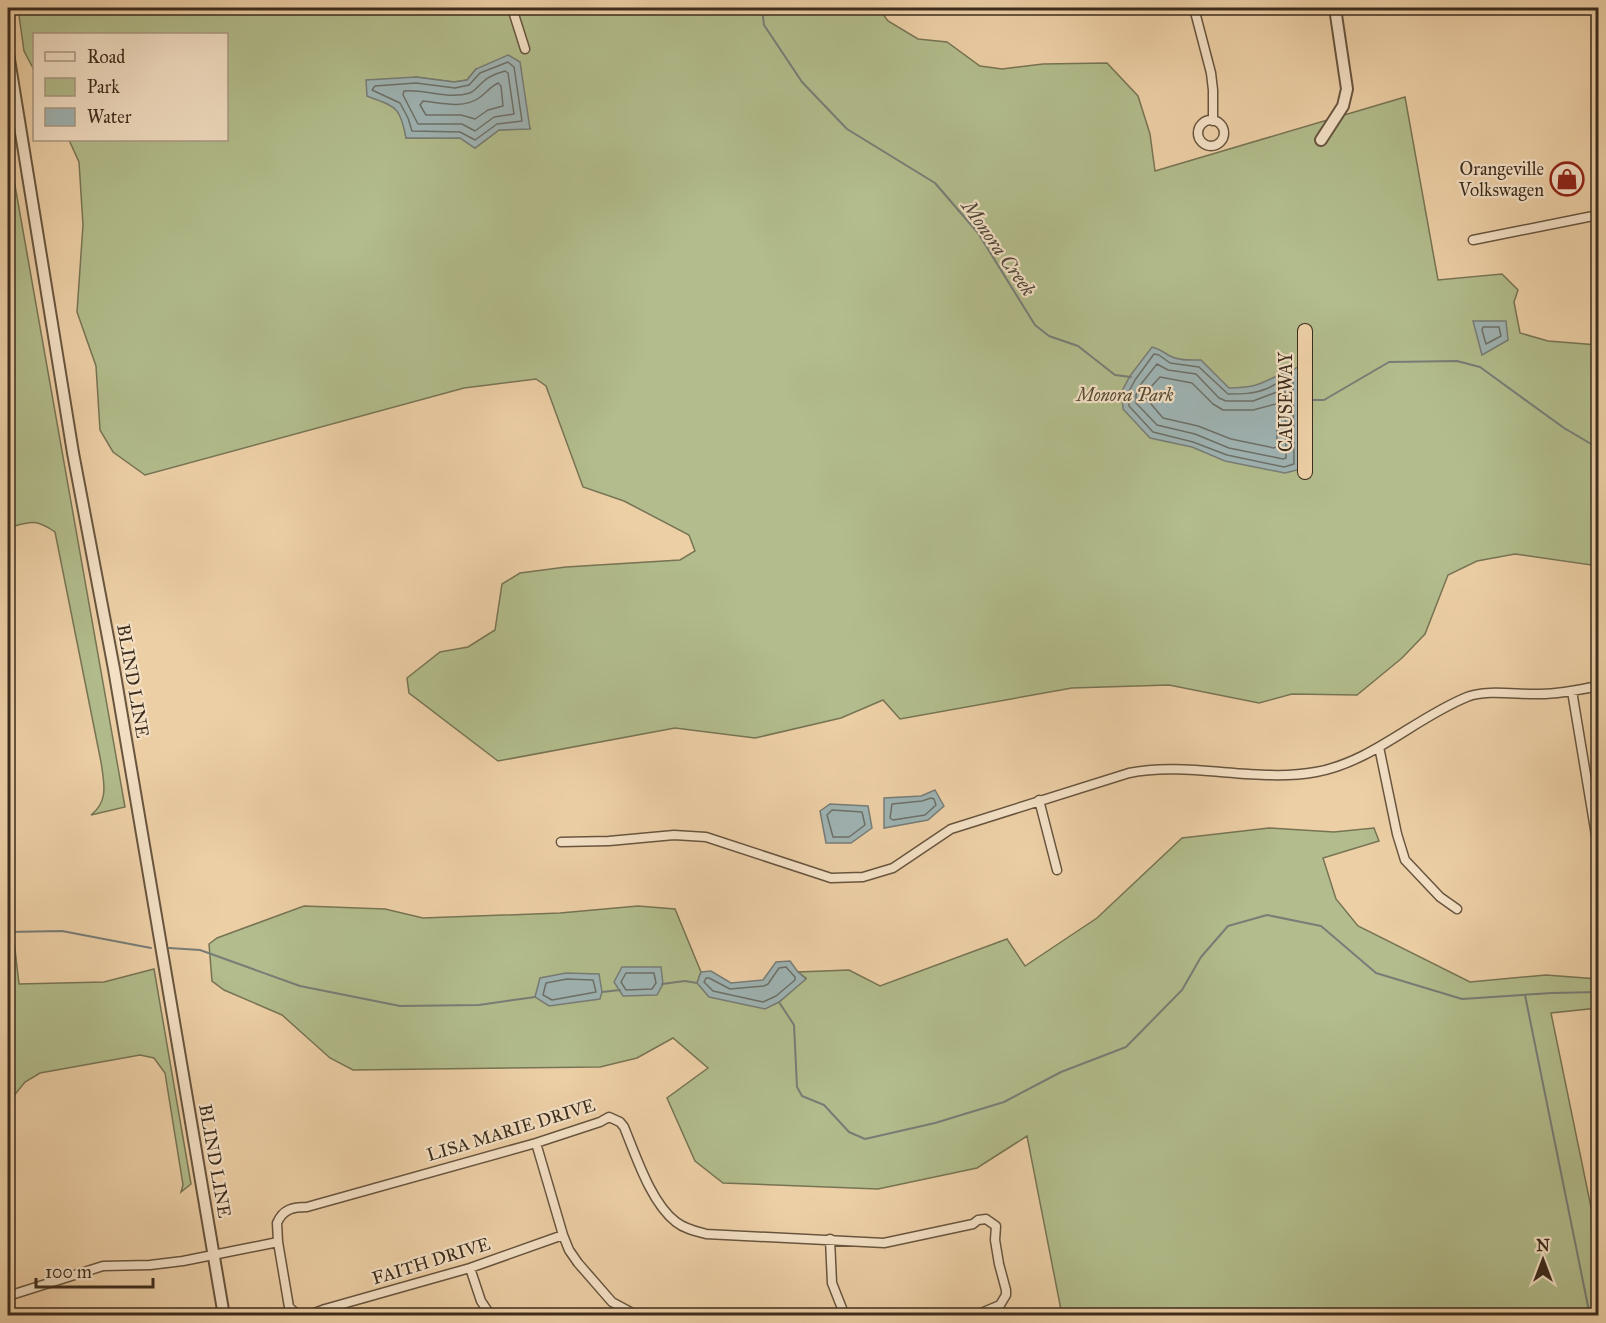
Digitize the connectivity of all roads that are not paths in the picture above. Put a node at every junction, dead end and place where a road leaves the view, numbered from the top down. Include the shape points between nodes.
1 (512, 8) edge
2 (1194, 8) edge
3 (1335, 8) edge
4 (525, 49) dead end
5 (8, 53) edge
6 (1213, 121) dead end
7 (1321, 140) dead end
8 (1599, 215) edge
9 (1473, 240) dead end
10 (1305, 331) dead end
11 (1305, 472) dead end
12 (1599, 686) edge
13 (1572, 691) junction
14 (1379, 747) junction
15 (1039, 800) junction
16 (561, 842) dead end
17 (1599, 847) edge
18 (1057, 870) dead end
19 (1457, 909) dead end
20 (536, 1143) junction
21 (563, 1235) junction
22 (830, 1239) junction
23 (278, 1242) junction
24 (214, 1255) junction
25 (470, 1268) junction
26 (8, 1296) edge
27 (224, 1316) edge
28 (299, 1316) edge
29 (307, 1316) edge
30 (492, 1316) edge
31 (638, 1316) edge
32 (845, 1316) edge
33 (974, 1316) edge

1 - 4 street
2 - 6 street via 1213,90
3 - 7 street via 1347,89 1343,106
5 - 24 street, BLIND LINE via 73,453
8 - 9 street
10 - 11 highway, CAUSEWAY
12 - 13 street
13 - 14 street via 1470,696
13 - 17 street
14 - 15 street via 1346,763 1310,773 1143,770
14 - 19 street via 1405,860
15 - 16 street via 951,829 893,868 863,877 831,878 706,837 674,835
15 - 18 street
20 - 21 street
20 - 22 street, LISA MARIE DRIVE via 609,1117 616,1119 624,1127 650,1186 668,1214 691,1231
20 - 23 street, LISA MARIE DRIVE via 292,1208 277,1223
21 - 25 street, FAITH DRIVE
21 - 31 street via 578,1263 612,1302
22 - 32 street via 832,1283
22 - 33 street, LISA MARIE DRIVE via 884,1243 986,1219 996,1226 996,1248 1006,1295 1000,1305
23 - 24 street
23 - 28 street via 289,1306
24 - 26 street via 150,1266 103,1266
24 - 27 street, BLIND LINE
25 - 29 street, FAITH DRIVE
25 - 30 street via 481,1301

